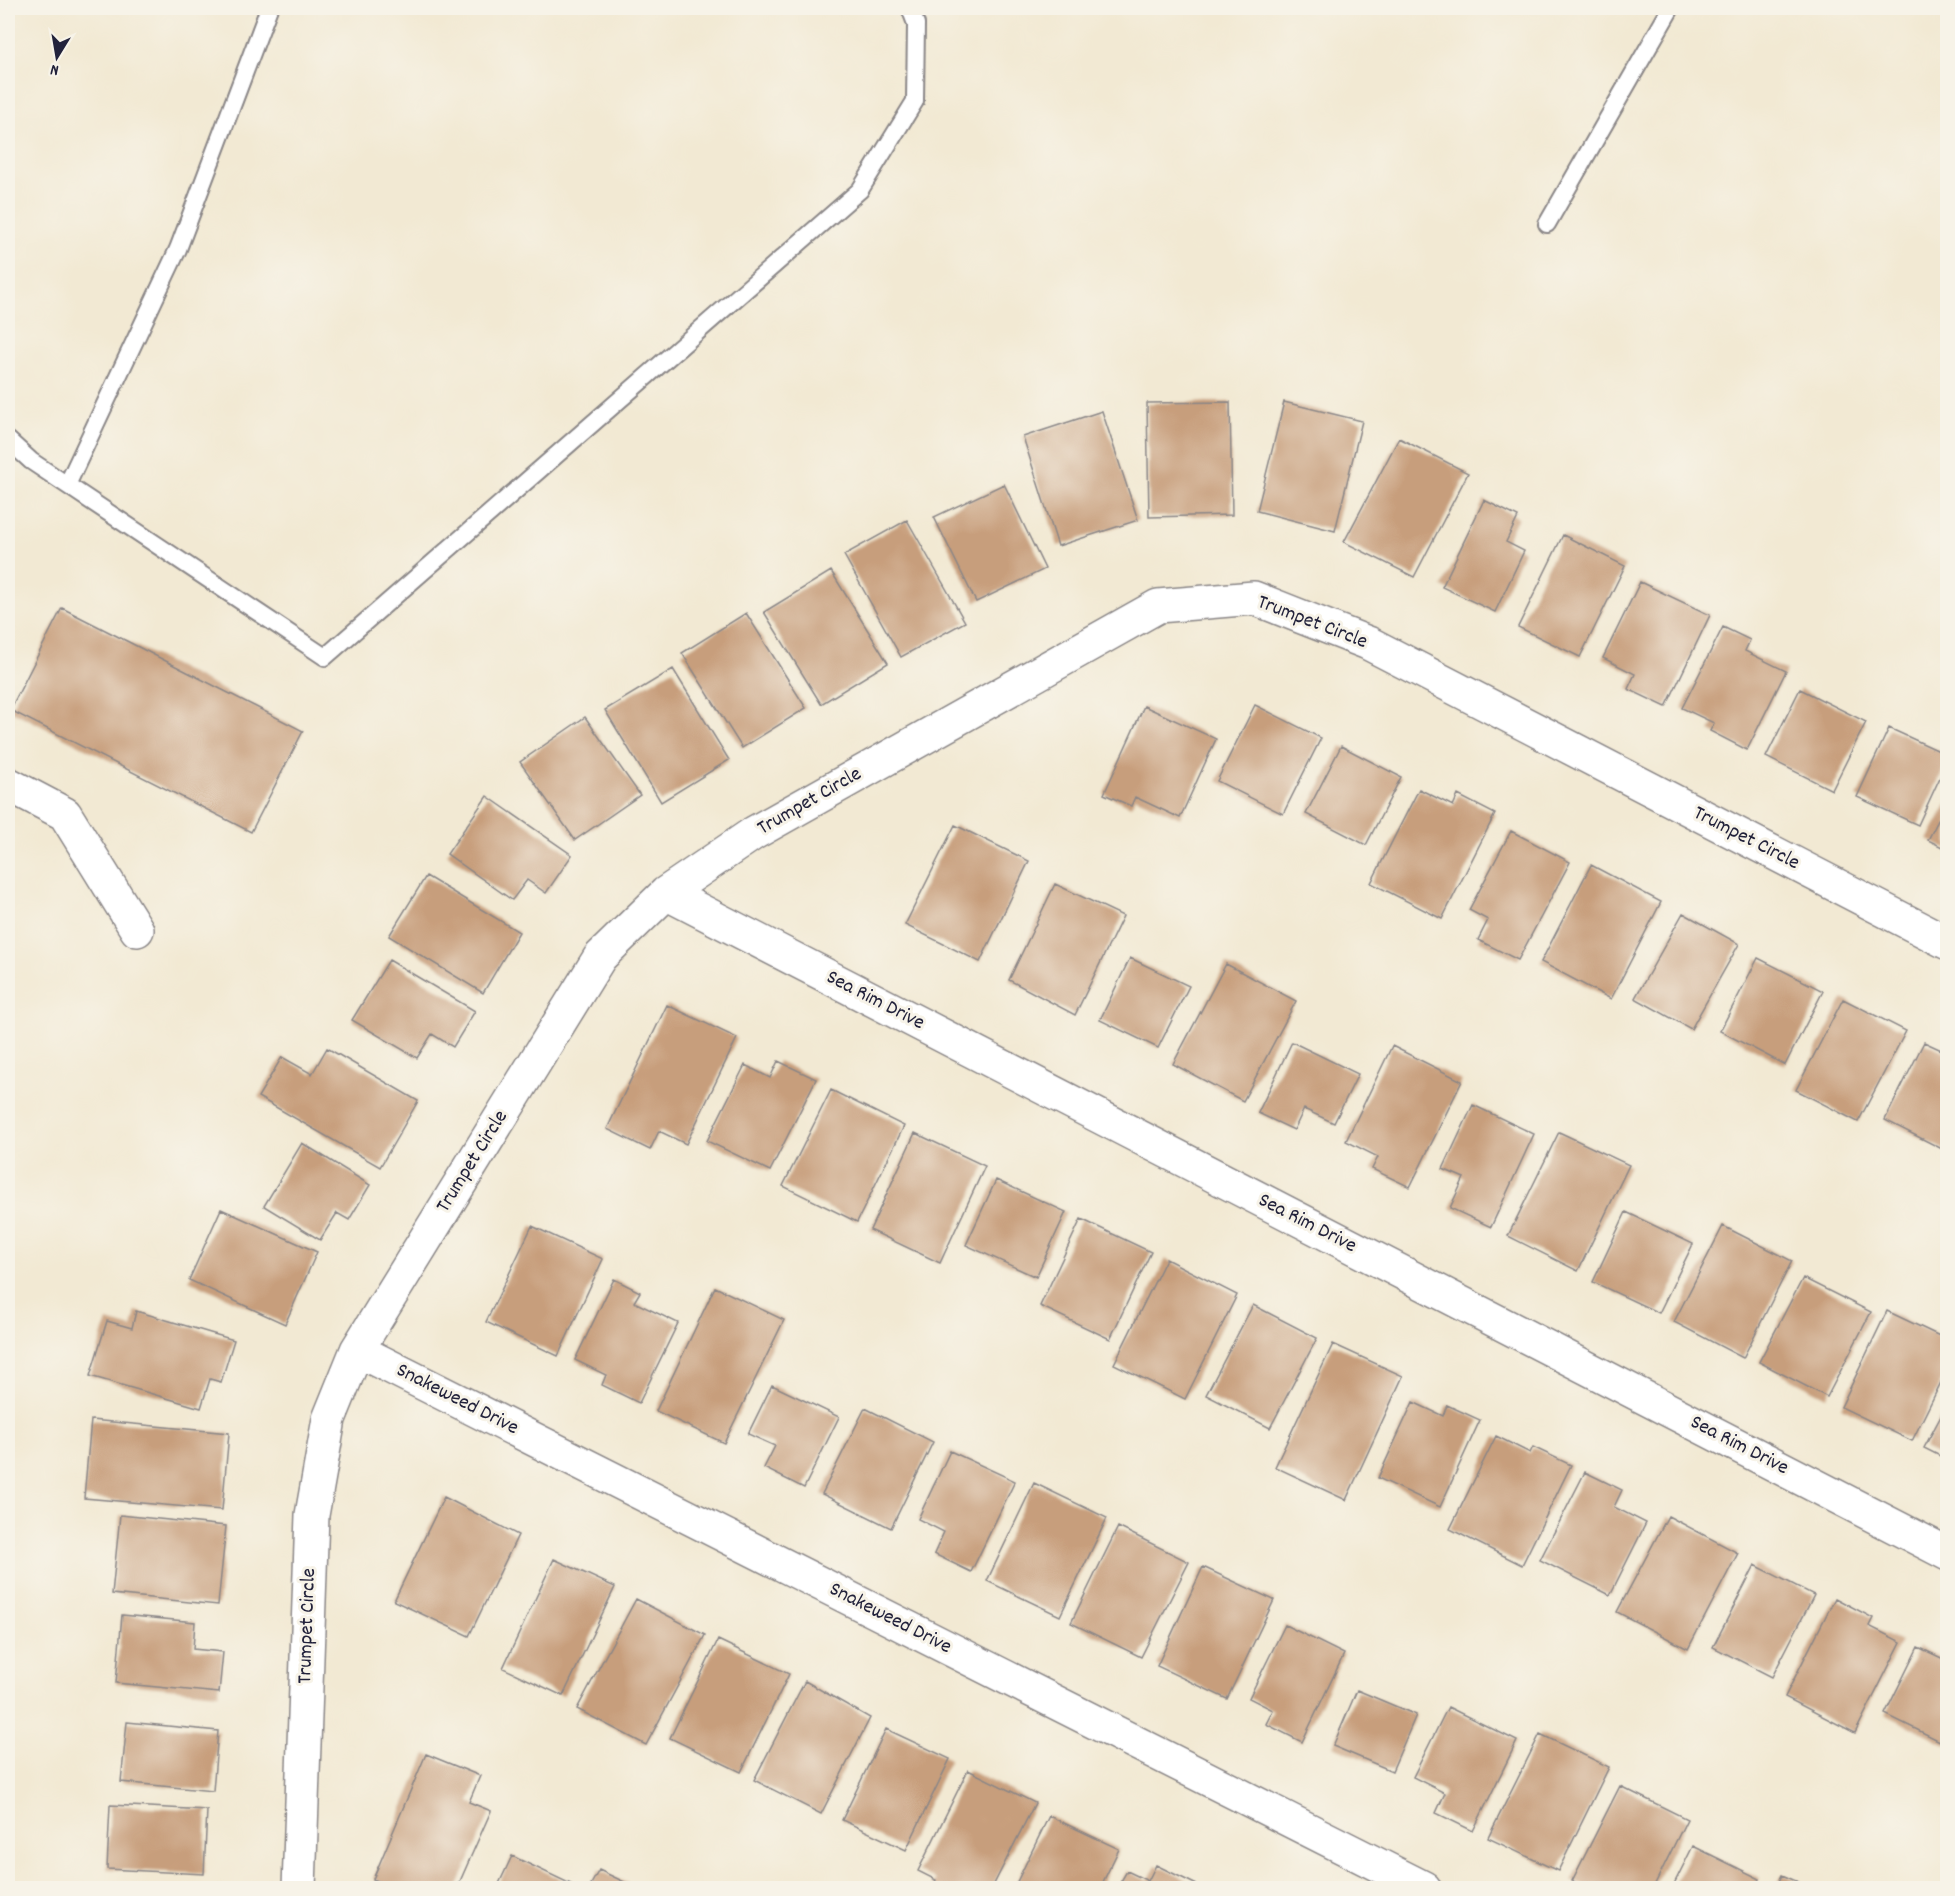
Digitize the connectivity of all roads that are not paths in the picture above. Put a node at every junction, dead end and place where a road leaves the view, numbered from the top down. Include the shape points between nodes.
1 (269, 8) edge
2 (910, 8) edge
3 (1671, 8) edge
4 (1548, 224) dead end
5 (8, 440) edge
6 (67, 486) junction
7 (8, 784) edge
8 (666, 894) junction
9 (137, 930) dead end
10 (1947, 943) edge
11 (357, 1350) junction
12 (1947, 1554) edge
13 (299, 1888) edge
14 (1424, 1888) edge

1 - 6 lane via 178,249
2 - 6 lane via 916,24 915,101 860,190 325,657
3 - 4 lane
5 - 6 lane
7 - 9 street via 65,814
8 - 10 street, Trumpet Circle via 754,833 1158,606 1254,598 1368,643
8 - 11 street, Trumpet Circle via 600,957
8 - 12 street, Sea Rim Drive
11 - 13 street, Trumpet Circle via 329,1419 312,1515
11 - 14 street, Snakeweed Drive

